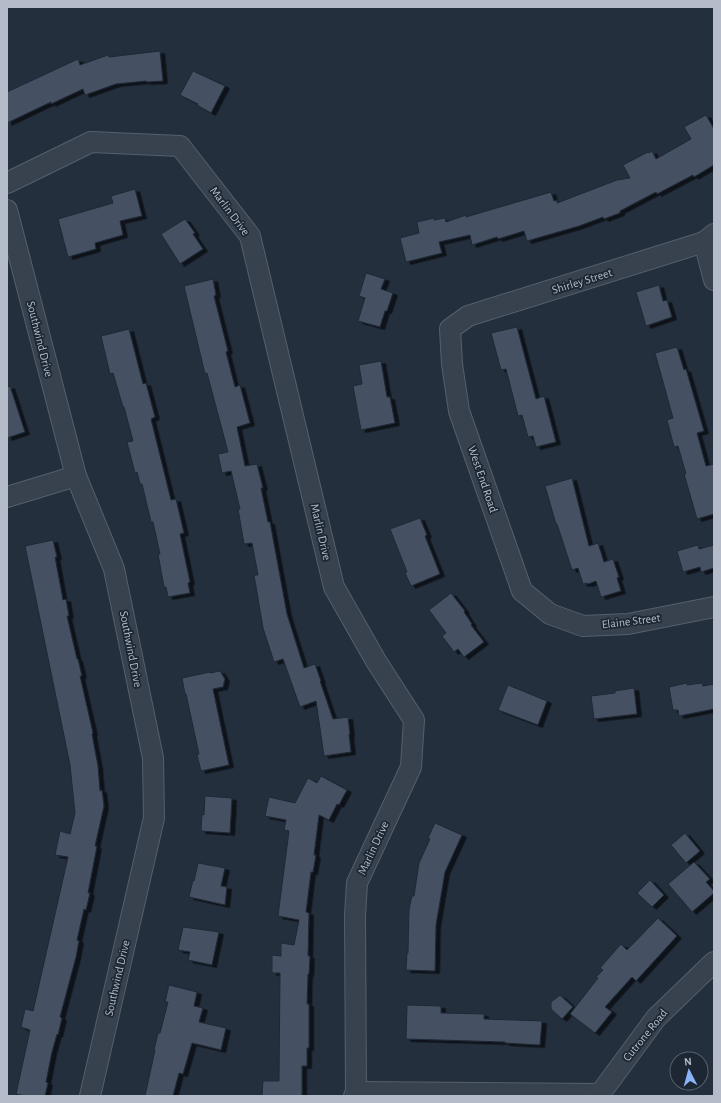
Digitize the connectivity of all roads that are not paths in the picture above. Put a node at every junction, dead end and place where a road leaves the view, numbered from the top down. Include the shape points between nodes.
1 (7, 183) edge
2 (7, 210) edge
3 (709, 238) edge
4 (714, 280) edge
5 (450, 329) joint
6 (76, 476) junction
7 (7, 497) edge
8 (714, 607) edge
9 (550, 614) joint
10 (714, 962) edge
11 (355, 1094) edge
12 (601, 1095) edge
13 (90, 1096) edge

1 - 11 street, Marlin Drive via 91,142 180,146 250,236 334,587 376,661 414,720 411,767 357,883
2 - 6 street, Southwind Drive
3 - 4 street
3 - 5 street, Shirley Street via 468,316
5 - 9 street, West End Road via 459,411 522,590
6 - 7 street
6 - 13 street, Southwind Drive via 114,569 153,758 154,818
8 - 9 street, Elaine Street via 628,624 584,626
10 - 12 street, Cutrone Road via 656,1018
11 - 12 street

